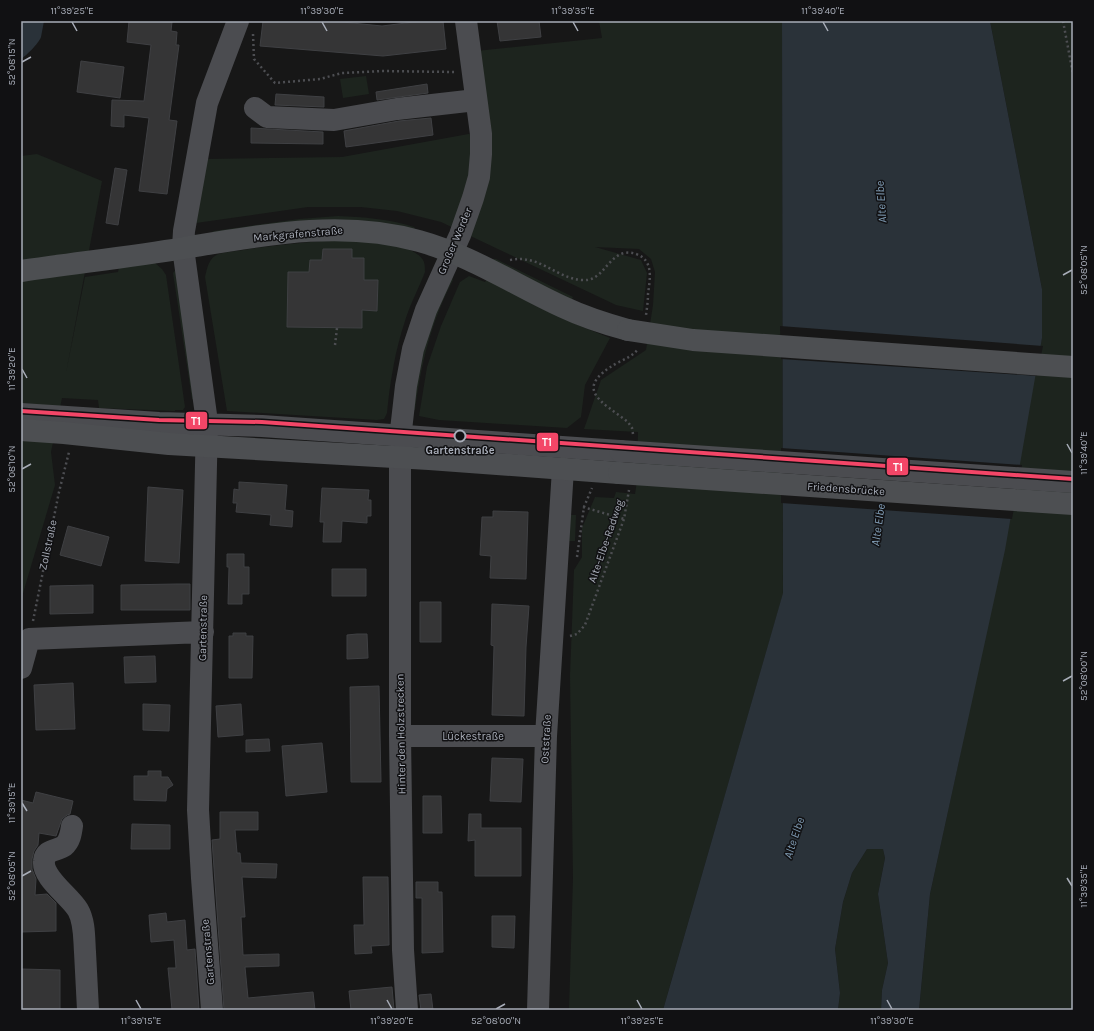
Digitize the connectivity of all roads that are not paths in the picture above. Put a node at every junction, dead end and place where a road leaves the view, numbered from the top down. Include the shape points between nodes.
1 (466, 21) edge
2 (246, 26) edge
3 (476, 100) junction
4 (255, 108) dead end
5 (183, 248) junction
6 (451, 252) junction
7 (21, 271) edge
8 (1073, 367) edge
9 (21, 414) edge
10 (207, 425) junction
11 (21, 430) edge
12 (66, 434) junction
13 (400, 435) junction
14 (206, 447) junction
15 (399, 457) junction
16 (563, 469) junction
17 (1073, 482) edge
18 (1073, 504) edge
19 (203, 632) junction
20 (21, 668) edge
21 (400, 736) junction
22 (546, 736) junction
23 (72, 826) dead end
24 (88, 1010) edge
25 (212, 1010) edge
26 (407, 1010) edge
27 (538, 1010) edge

1 - 3 street, Großer Werder
2 - 5 street via 207,103
3 - 4 street via 396,109 334,120 267,117
3 - 6 street, Großer Werder via 482,145 479,177 460,235
5 - 6 main road, Markgrafenstraße via 333,229 376,232 408,238
5 - 7 main road, Markgrafenstraße
5 - 10 street, Gartenstraße
6 - 8 main road, Markgrafenstraße, bridge via 562,307 637,332 693,340
6 - 13 street, Großer Werder via 426,310 413,349
9 - 12 street
10 - 12 street
10 - 13 street
10 - 14 street, Gartenstraße
11 - 12 main road
12 - 14 main road
13 - 15 street, Großer Werder
13 - 17 street, bridge via 627,443
14 - 15 main road
14 - 19 street, Gartenstraße
15 - 16 main road, Friedensbrücke
15 - 21 street, Hinter den Holzstrecken
16 - 18 main road, Friedensbrücke, bridge via 624,481
16 - 22 street, Oststraße
19 - 20 street via 29,639
19 - 25 street, Gartenstraße via 199,816
21 - 22 street, Lückestraße
21 - 26 street, Hinter den Holzstrecken via 403,950
22 - 27 street, Oststraße
23 - 24 street via 64,846 47,854 44,864 50,878 78,909 82,921

